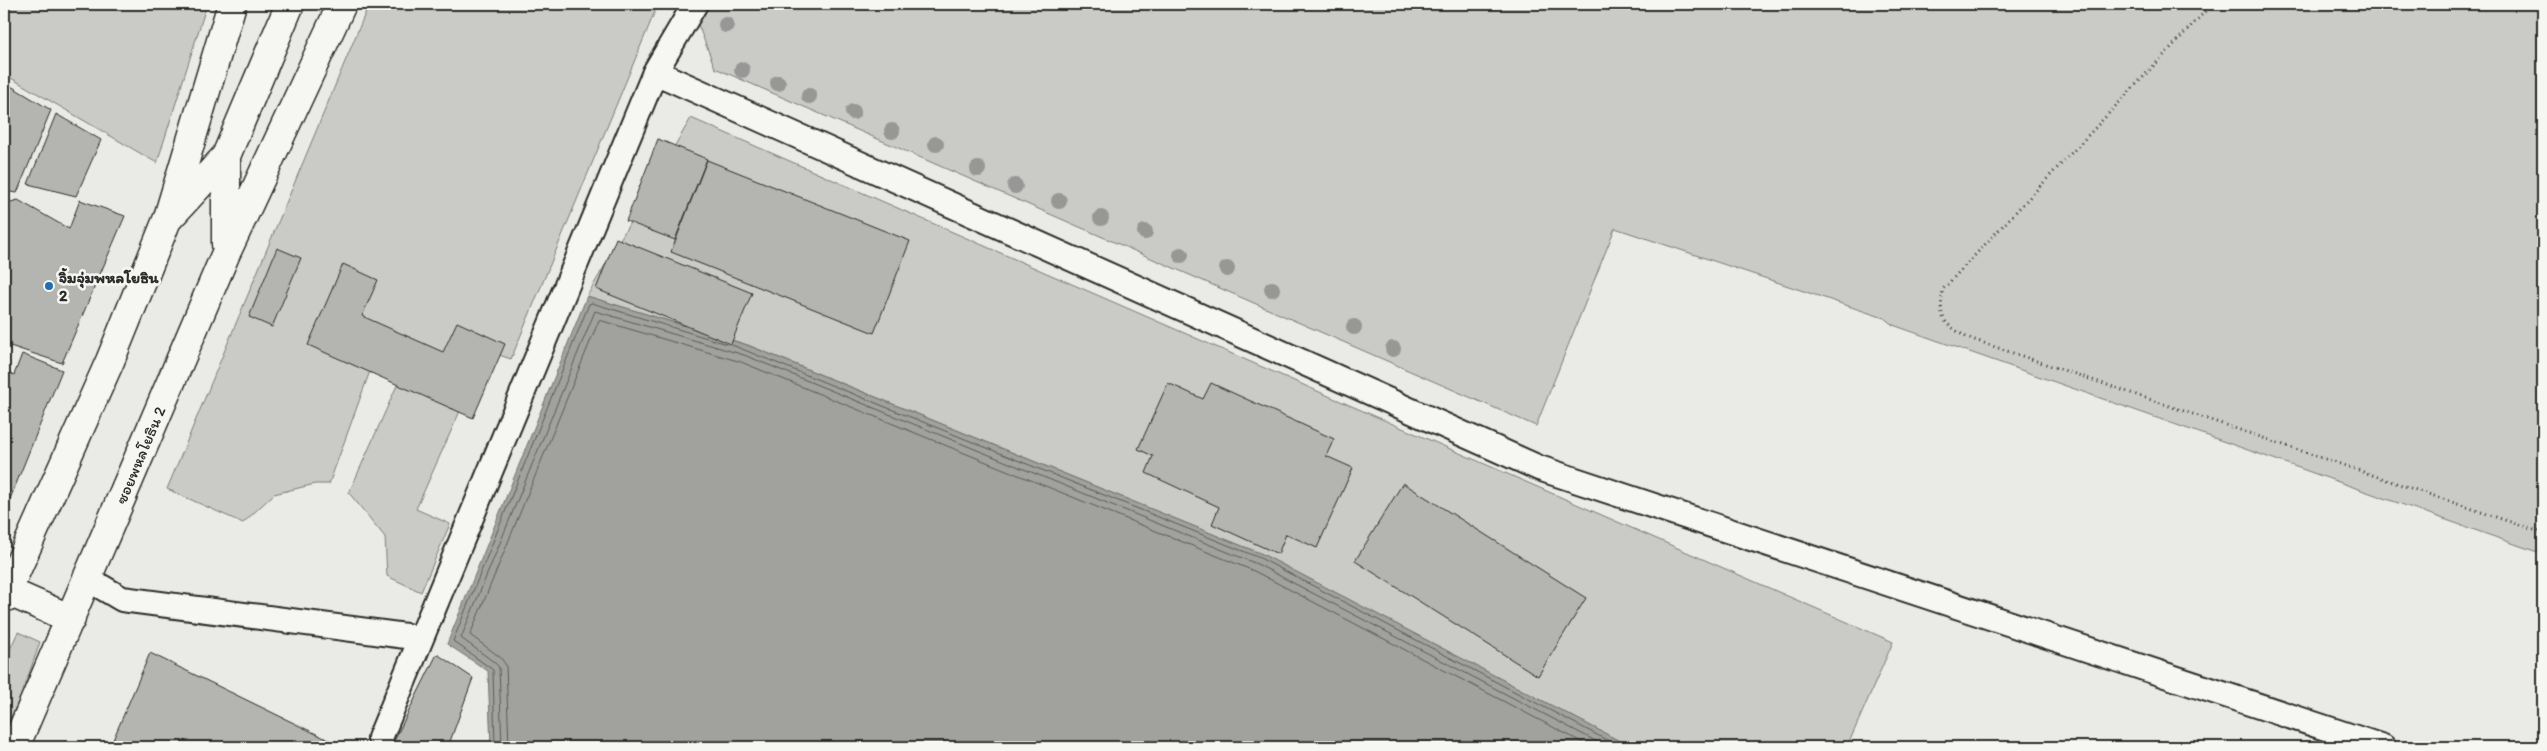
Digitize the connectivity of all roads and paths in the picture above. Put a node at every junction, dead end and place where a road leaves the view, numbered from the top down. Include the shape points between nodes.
1 (232, 4) edge
2 (290, 4) edge
3 (342, 4) edge
4 (695, 4) edge
5 (2212, 4) edge
6 (656, 72) junction
7 (226, 156) junction
8 (167, 220) junction
9 (226, 252) junction
10 (2543, 533) edge
11 (88, 579) junction
12 (5, 595) edge
13 (71, 619) junction
14 (421, 638) junction
15 (380, 738) dead end
16 (15, 747) edge
17 (2383, 747) edge

1 - 8 street
2 - 7 street, ซอยพหลโยธิน 2
3 - 9 street
4 - 6 lane
5 - 10 path via 1943,289 1940,309 1946,324 1966,337
6 - 14 lane
6 - 17 lane via 1539,468
7 - 8 street, ซอยพหลโยธิน 2
7 - 9 street, ซอยพหลโยธิน 2
8 - 12 street, ซอยพหลโยธิน 2 via 110,361
9 - 11 street, ซอยพหลโยธิน 2
11 - 13 street, ซอยพหลโยธิน 2
11 - 14 lane via 122,599
12 - 13 street
13 - 16 street, ซอยพหลโยธิน 2
14 - 15 lane

